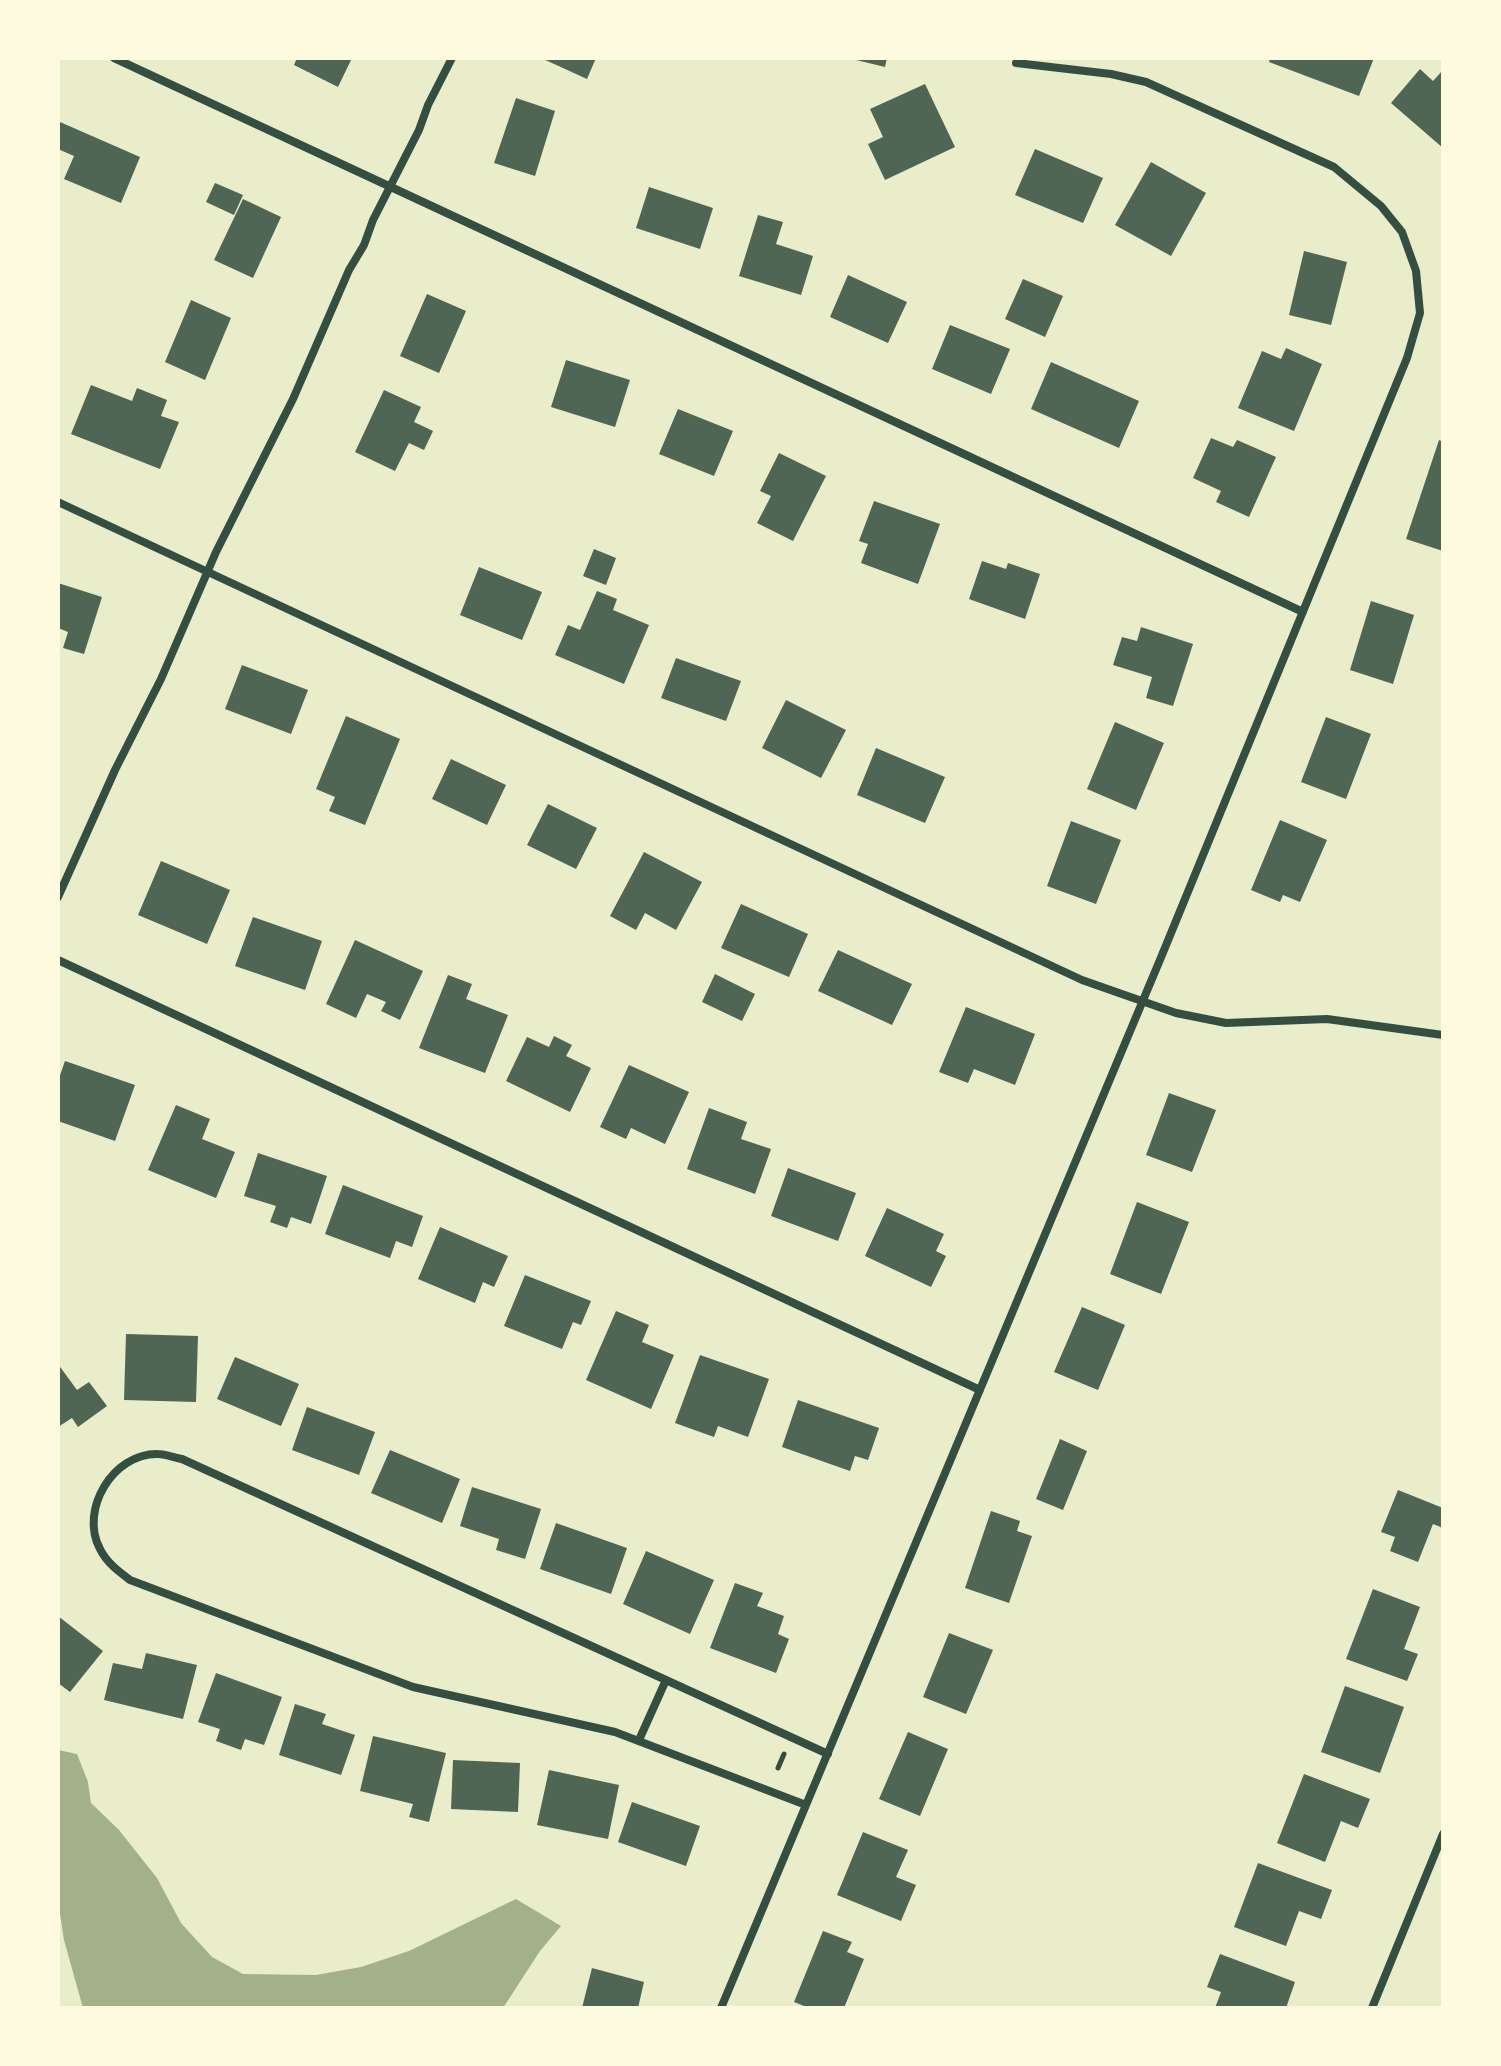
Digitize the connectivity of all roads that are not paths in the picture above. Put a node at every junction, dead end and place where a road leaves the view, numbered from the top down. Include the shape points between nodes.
1 (114, 58) edge
2 (452, 58) edge
3 (1016, 63) dead end
4 (390, 187) junction
5 (58, 502) edge
6 (208, 572) junction
7 (1303, 612) junction
8 (58, 897) edge
9 (58, 960) edge
10 (1143, 1001) junction
11 (1443, 1035) edge
12 (980, 1390) junction
13 (666, 1680) junction
14 (639, 1740) junction
15 (828, 1754) junction
16 (806, 1805) junction
17 (1443, 1834) edge
18 (721, 2008) edge
19 (1372, 2008) edge

1 - 4 street
2 - 4 street
3 - 7 street via 1146,82 1334,167 1381,206 1402,232 1416,271 1420,313 1407,358
4 - 6 street
4 - 7 street
5 - 6 street
6 - 8 street
6 - 10 street via 1082,980
7 - 10 street
9 - 12 street
10 - 11 street via 1226,1023 1327,1019
10 - 12 street
12 - 15 street
13 - 14 street
13 - 14 street via 182,1459 139,1457 105,1481 93,1525 99,1547 130,1580 413,1687
13 - 15 street
14 - 16 street
15 - 16 street
16 - 18 street
17 - 19 street

